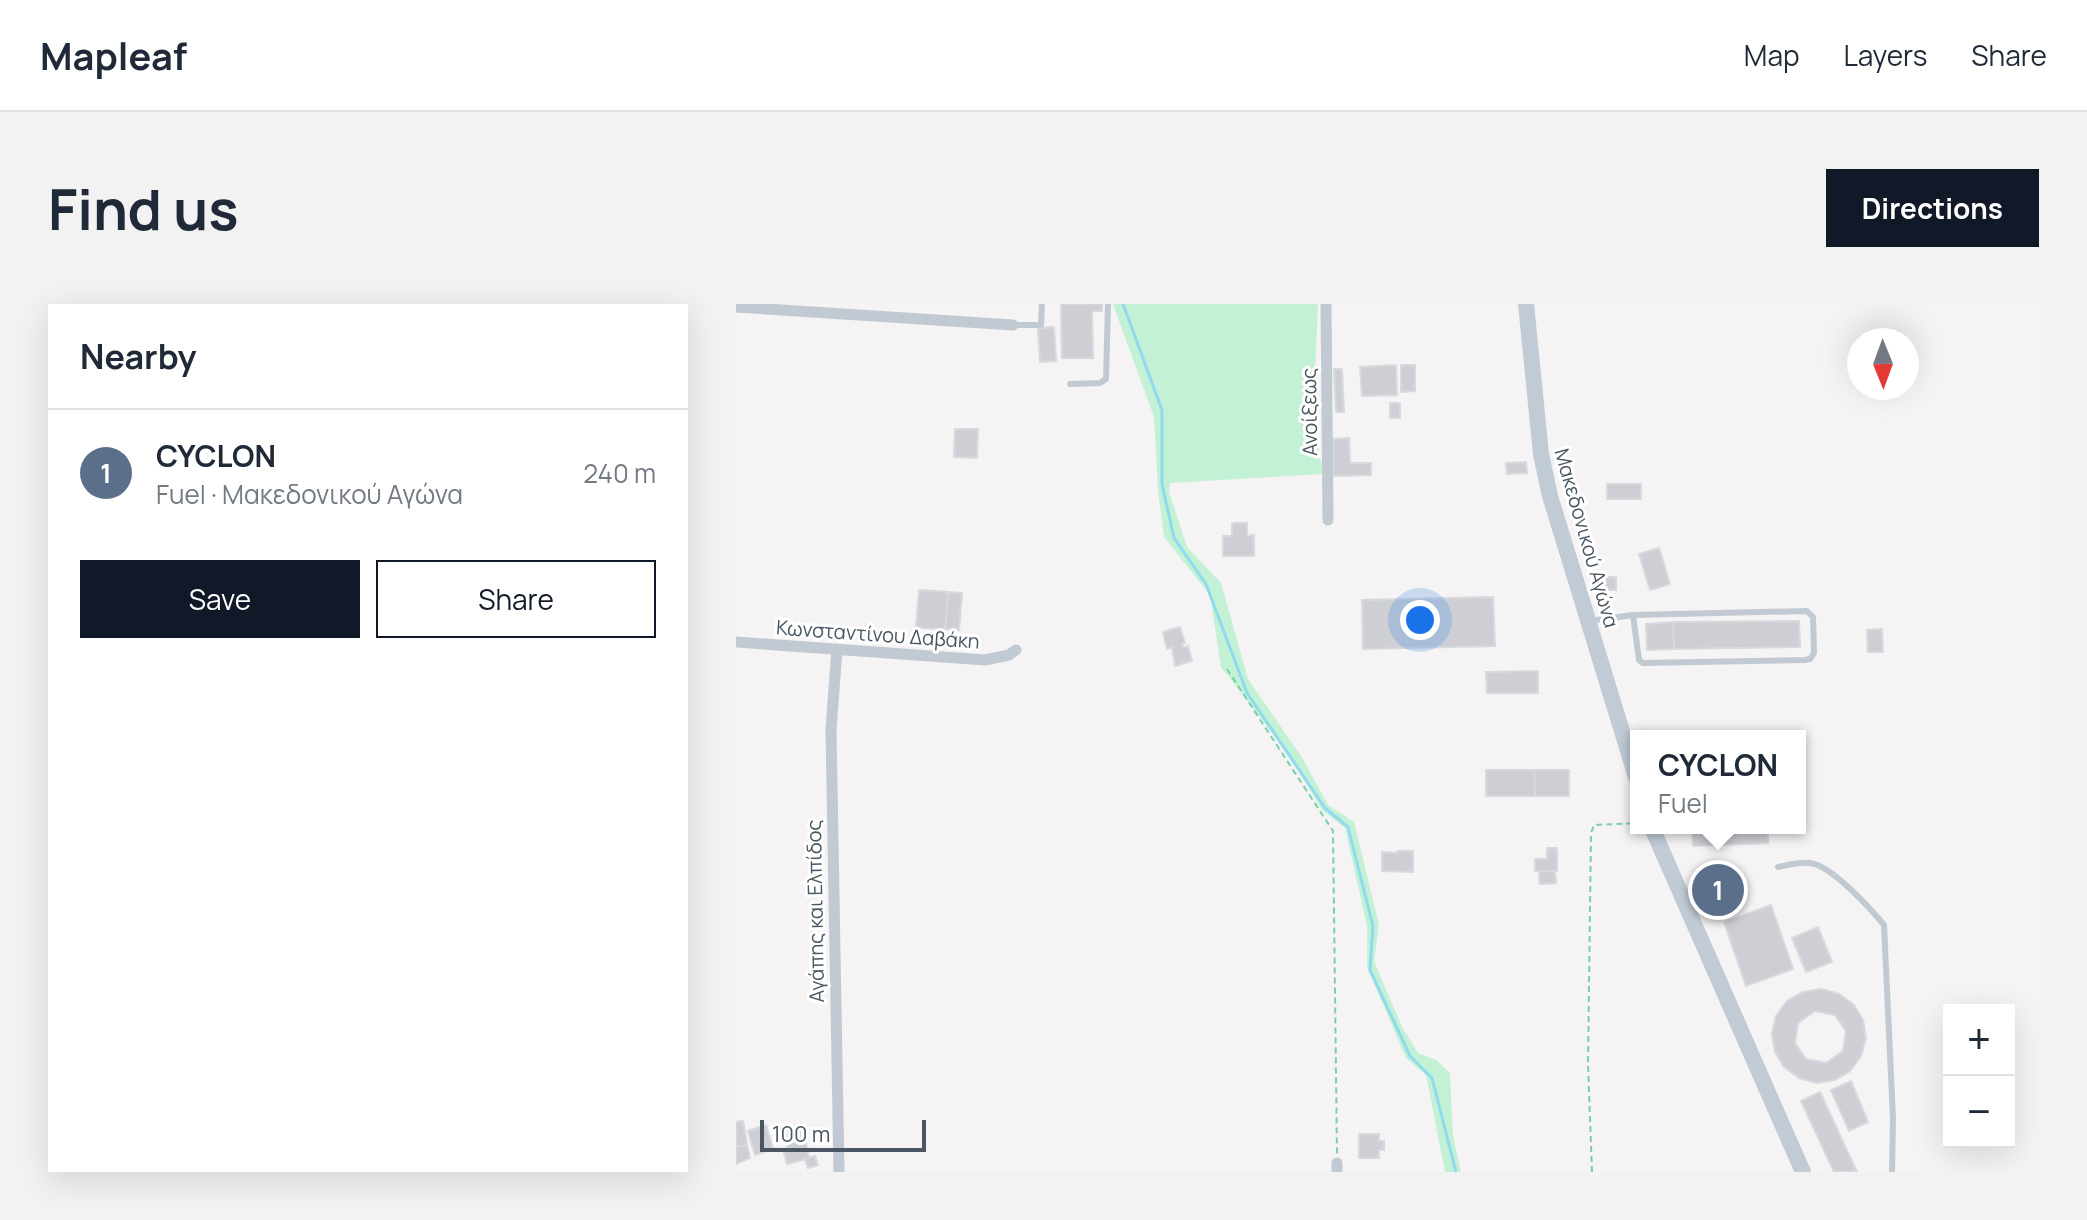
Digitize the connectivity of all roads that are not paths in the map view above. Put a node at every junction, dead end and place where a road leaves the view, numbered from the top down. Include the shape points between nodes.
1 (1042, 304) edge
2 (1108, 304) edge
3 (1326, 304) edge
4 (1526, 304) edge
5 (736, 307) edge
6 (1013, 325) joint
7 (1070, 384) dead end
8 (1328, 520) dead end
9 (1633, 615) junction
10 (1589, 621) junction
11 (736, 642) edge
12 (837, 649) junction
13 (1016, 650) dead end
14 (1630, 757) edge
15 (1655, 834) edge
16 (1778, 867) dead end
17 (839, 1172) edge
18 (1803, 1172) edge
19 (1892, 1172) edge

1 - 6 lane via 1041,325
2 - 7 lane via 1106,379
3 - 8 street, Ανοίξεως
4 - 10 main road, Μακεδονικού Αγώνα via 1541,454
5 - 6 street
9 - 9 lane via 1807,611 1813,617 1814,653 1805,660 1643,663
9 - 10 lane
10 - 14 main road, Μακεδονικού Αγώνα
11 - 12 street, Κωνσταντίνου Δαβάκη
12 - 13 street, Κωνσταντίνου Δαβάκη via 985,660
12 - 17 street, Αγάπης και Ελπίδος via 831,745
15 - 18 main road
16 - 19 lane via 1810,863 1831,872 1884,925

